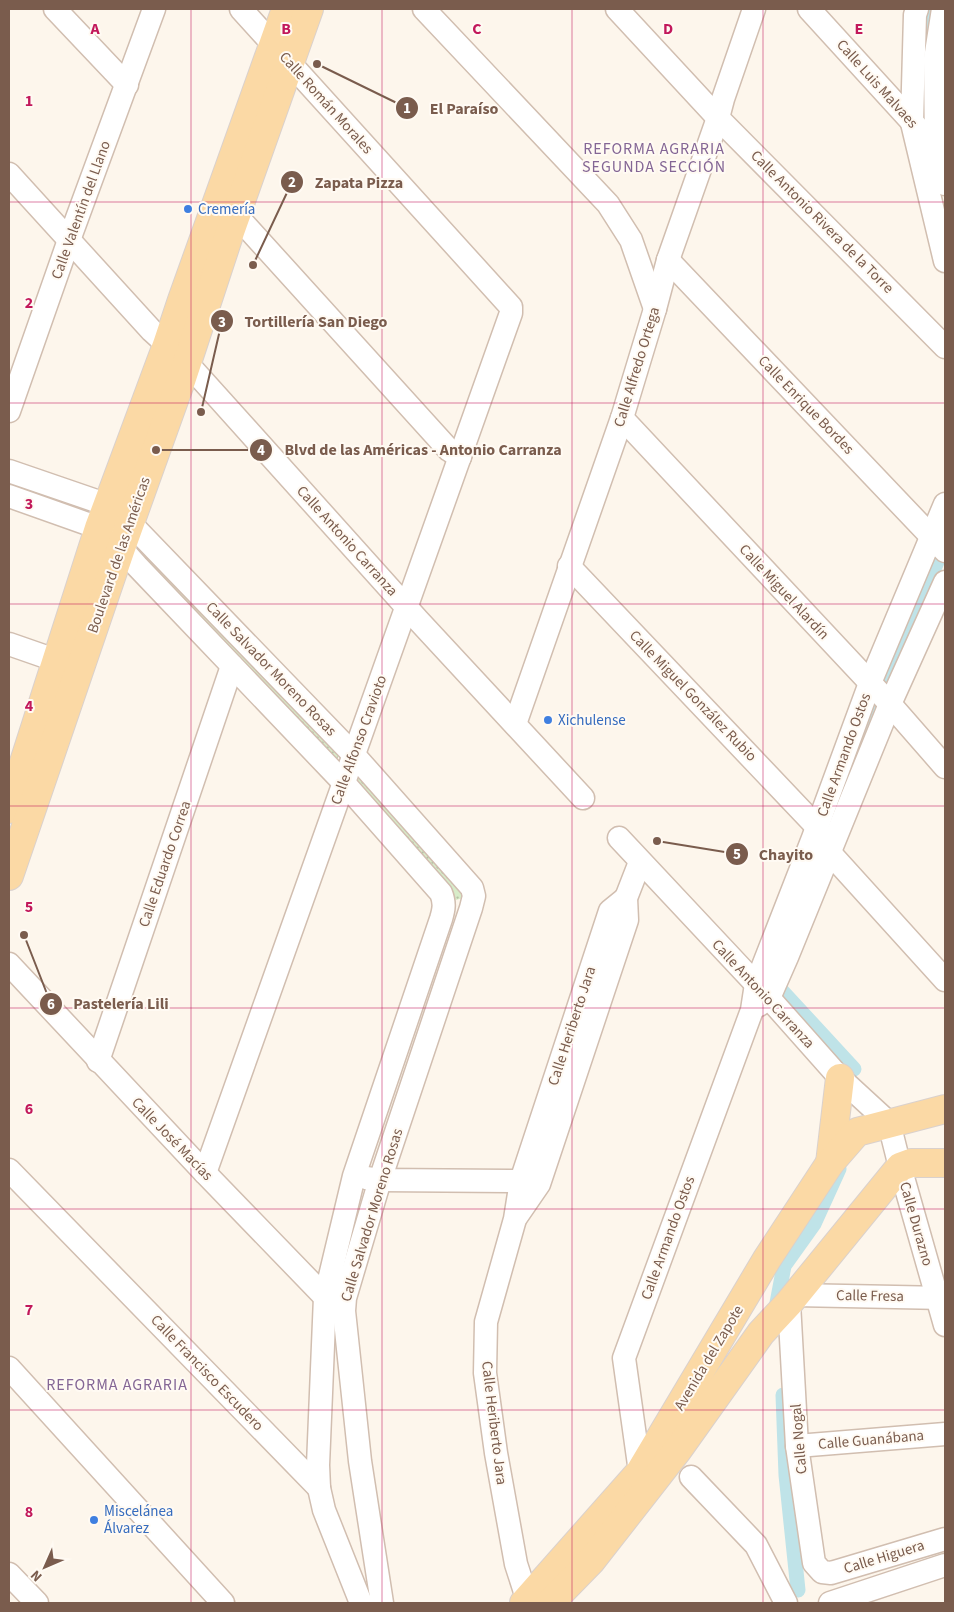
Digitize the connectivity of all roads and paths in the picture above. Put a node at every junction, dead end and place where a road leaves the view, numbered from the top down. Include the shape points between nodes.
1 (55, 9) edge
2 (154, 9) edge
3 (241, 9) edge
4 (286, 9) edge
5 (309, 9) edge
6 (424, 9) edge
7 (617, 9) edge
8 (754, 9) edge
9 (809, 9) edge
10 (917, 9) edge
11 (943, 9) edge
12 (282, 55) junction
13 (127, 85) junction
14 (718, 118) junction
15 (912, 123) junction
16 (941, 153) edge
17 (9, 174) edge
18 (945, 184) edge
19 (939, 206) edge
20 (236, 215) junction
21 (68, 240) junction
22 (668, 260) junction
23 (945, 261) edge
24 (511, 307) joint
25 (655, 309) junction
26 (167, 345) junction
27 (945, 346) edge
28 (16, 361) edge
29 (187, 363) junction
30 (9, 411) edge
31 (622, 418) junction
32 (460, 457) junction
33 (9, 470) edge
34 (9, 496) edge
35 (945, 504) edge
36 (104, 517) junction
37 (125, 535) junction
38 (938, 544) edge
39 (569, 566) junction
40 (945, 582) edge
41 (406, 607) junction
42 (9, 644) edge
43 (56, 660) junction
44 (232, 666) junction
45 (870, 683) junction
46 (890, 704) junction
47 (515, 724) junction
48 (354, 755) junction
49 (945, 766) edge
50 (344, 783) junction
51 (583, 798) dead end
52 (10, 800) edge
53 (817, 827) junction
54 (619, 838) dead end
55 (829, 852) junction
56 (640, 862) junction
57 (9, 876) edge
58 (441, 919) junction
59 (465, 925) junction
60 (9, 964) edge
61 (945, 980) edge
62 (759, 997) junction
63 (98, 1061) junction
64 (840, 1078) junction
65 (945, 1110) edge
66 (889, 1123) junction
67 (830, 1163) junction
68 (945, 1163) edge
69 (900, 1167) junction
70 (9, 1170) edge
71 (205, 1173) junction
72 (354, 1176) junction
73 (380, 1180) junction
74 (530, 1182) junction
75 (335, 1297) junction
76 (941, 1298) edge
77 (792, 1299) junction
78 (945, 1325) edge
79 (9, 1368) edge
80 (945, 1434) edge
81 (797, 1446) junction
82 (640, 1472) junction
83 (691, 1477) dead end
84 (319, 1488) junction
85 (945, 1539) edge
86 (945, 1565) edge
87 (822, 1572) joint
88 (9, 1574) edge
89 (534, 1602) edge
90 (37, 1603) edge
91 (223, 1603) edge
92 (361, 1603) edge
93 (382, 1603) edge
94 (786, 1603) edge
95 (830, 1603) edge

1 - 13 street
2 - 13 street, Calle Valentín del Llano
3 - 12 street, Calle Román Morales
4 - 12 main road, Boulevard de las Américas
5 - 12 main road, Boulevard de las Américas
6 - 25 street via 608,204 631,240
7 - 14 street, Calle Antonio Rivera de la Torre
8 - 14 street, Calle Alfredo Ortega
9 - 15 street, Calle Luis Malvaes
10 - 15 street
11 - 16 street via 935,59
12 - 20 main road, Boulevard de las Américas
12 - 24 street, Calle Román Morales
12 - 26 main road, Boulevard de las Américas via 182,300
13 - 21 street, Calle Valentín del Llano
14 - 22 street, Calle Alfredo Ortega
14 - 27 street, Calle Antonio Rivera de la Torre
15 - 16 street, Calle Luis Malvaes
15 - 19 street
16 - 18 street
17 - 21 street, Calle Antonio Carranza
19 - 23 street
20 - 29 main road, Boulevard de las Américas
20 - 32 street via 449,450
21 - 26 street, Calle Antonio Carranza
21 - 28 street, Calle Valentín del Llano
22 - 25 street, Calle Alfredo Ortega
22 - 38 street, Calle Enrique Bordes
24 - 32 street, Calle Alfonso Cravioto via 510,319
25 - 31 street, Calle Alfredo Ortega
26 - 29 street, Calle Antonio Carranza
26 - 36 main road, Boulevard de las Américas
28 - 30 street, Calle Valentín del Llano
29 - 37 main road, Boulevard de las Américas
29 - 41 street, Calle Antonio Carranza
31 - 39 street, Calle Alfredo Ortega
31 - 45 street, Calle Miguel Alardín
32 - 41 street, Calle Alfonso Cravioto
33 - 36 street, Calle Salvador Moreno Rosas
34 - 36 street, Calle Salvador Moreno Rosas
35 - 38 street, Calle Armando Ostos
36 - 37 street, Calle Salvador Moreno Rosas
36 - 43 main road, Boulevard de las Américas
37 - 44 street, Calle Salvador Moreno Rosas
37 - 48 street, Calle Salvador Moreno Rosas
37 - 57 main road, Boulevard de las Américas
38 - 45 street, Calle Armando Ostos
39 - 47 street, Calle Alfredo Ortega
39 - 53 street, Calle Miguel González Rubio
40 - 46 street, Calle Armando Ostos
41 - 47 street, Calle Antonio Carranza
41 - 48 street, Calle Alfonso Cravioto
42 - 43 street
43 - 52 main road, Boulevard de las Américas
44 - 50 street, Calle Salvador Moreno Rosas
44 - 63 street, Calle Eduardo Correa
45 - 46 street, Calle Miguel Alardín
45 - 53 street, Calle Armando Ostos
46 - 49 street, Calle Miguel Alardín
46 - 55 street, Calle Armando Ostos
47 - 51 street, Calle Antonio Carranza
48 - 50 street, Calle Alfonso Cravioto
48 - 59 street, Calle Salvador Moreno Rosas via 472,888 474,896
50 - 58 street, Calle Salvador Moreno Rosas via 441,893 444,900
50 - 71 street, Calle Alfonso Cravioto
53 - 62 street, Calle Armando Ostos
54 - 56 street, Calle Antonio Carranza
55 - 61 street
55 - 62 street, Calle Armando Ostos via 787,957
56 - 62 street, Calle Antonio Carranza
56 - 74 street, Calle Heriberto Jara via 626,898 627,920
58 - 59 street
58 - 72 street, Calle Salvador Moreno Rosas
59 - 73 street, Calle Salvador Moreno Rosas
60 - 63 street, Calle José Macías
62 - 64 street, Calle Antonio Carranza
62 - 82 street, Calle Armando Ostos via 624,1358
63 - 71 street, Calle José Macías
64 - 66 street, Calle Antonio Carranza
64 - 67 main road
65 - 66 main road, Avenida del Zapote
66 - 67 main road, Avenida del Zapote via 857,1132
66 - 69 street, Calle Durazno
67 - 82 main road, Avenida del Zapote via 767,1259
68 - 69 main road via 911,1163
69 - 76 street, Calle Durazno
69 - 77 main road, Avenida del Zapote
70 - 84 street, Calle Francisco Escudero
71 - 75 street, Calle José Macías
72 - 73 street
72 - 75 street, Calle Salvador Moreno Rosas
73 - 74 street
73 - 75 street, Calle Salvador Moreno Rosas
74 - 89 street, Calle Heriberto Jara via 486,1322 485,1373 516,1564
75 - 84 street, Calle Salvador Moreno Rosas via 318,1465
75 - 93 street, Calle Salvador Moreno Rosas via 344,1311 360,1461
76 - 77 street, Calle Fresa
76 - 78 street, Calle Durazno
77 - 81 street, Calle Nogal
77 - 89 main road, Avenida del Zapote via 761,1333 712,1404 591,1561
79 - 91 street
80 - 81 street, Calle Guanábana
81 - 87 street, Calle Nogal via 814,1563
82 - 89 main road, Avenida del Zapote
83 - 94 street via 756,1545
84 - 92 street via 324,1510
85 - 87 street, Calle Higuera via 831,1573
86 - 95 street, Calle Higuera
88 - 90 street

